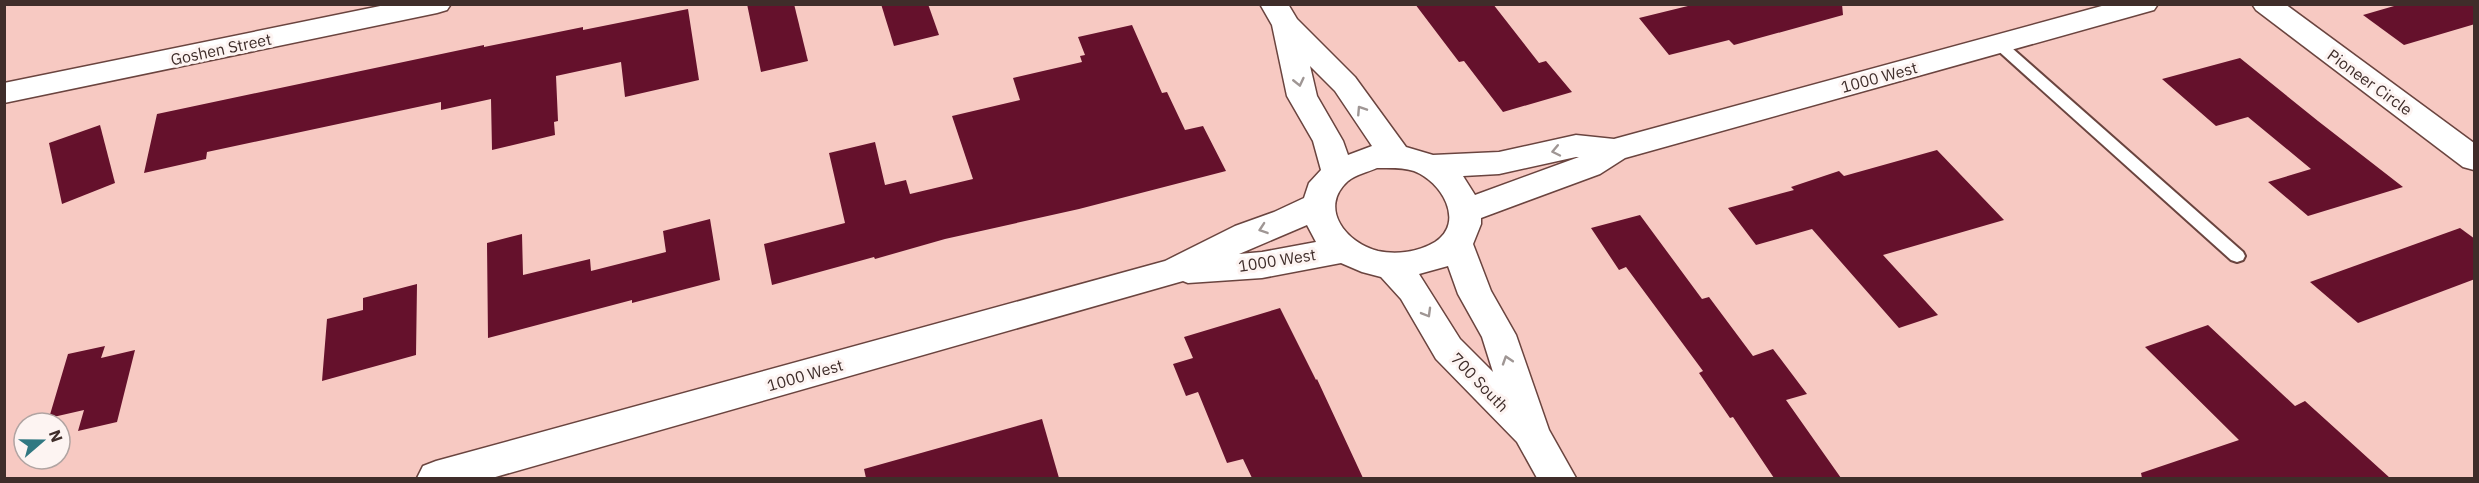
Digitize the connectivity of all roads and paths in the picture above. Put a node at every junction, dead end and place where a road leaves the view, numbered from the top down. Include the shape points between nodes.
1 (437, 4) edge
2 (2144, 4) edge
3 (2266, 4) edge
4 (1280, 15) edge
5 (1999, 44) junction
6 (4, 93) edge
7 (1614, 150) junction
8 (1396, 156) junction
9 (2475, 159) edge
10 (1431, 166) junction
11 (1337, 171) junction
12 (1317, 206) junction
13 (1461, 227) junction
14 (1343, 250) junction
15 (2236, 256) dead end
16 (1392, 266) junction
17 (1174, 271) junction
18 (1532, 435) junction
19 (436, 478) edge
20 (1557, 478) edge

1 - 6 street, Goshen Street
2 - 5 street, 1000 West
3 - 9 street, Pioneer Circle
8 -> 4 street via 1345,84
4 -> 11 street via 1302,96 1328,141
5 - 7 street, 1000 West
5 - 15 lane
7 -> 10 street, 1000 West via 1576,146 1498,163
7 - 13 street, 1000 West
8 - 10 street
8 - 11 street via 1354,162
10 - 13 street via 1460,194
11 - 12 street via 1320,193
12 - 14 street via 1320,222
12 -> 17 street, 1000 West
13 - 16 street via 1444,254 1429,261
18 -> 13 street, 700 South via 1499,335 1475,294
14 - 16 street via 1366,261
14 - 17 street, 1000 West via 1262,265
16 -> 18 street, 700 South via 1413,290 1448,349
17 - 19 street, 1000 West
18 - 20 street, 700 South

